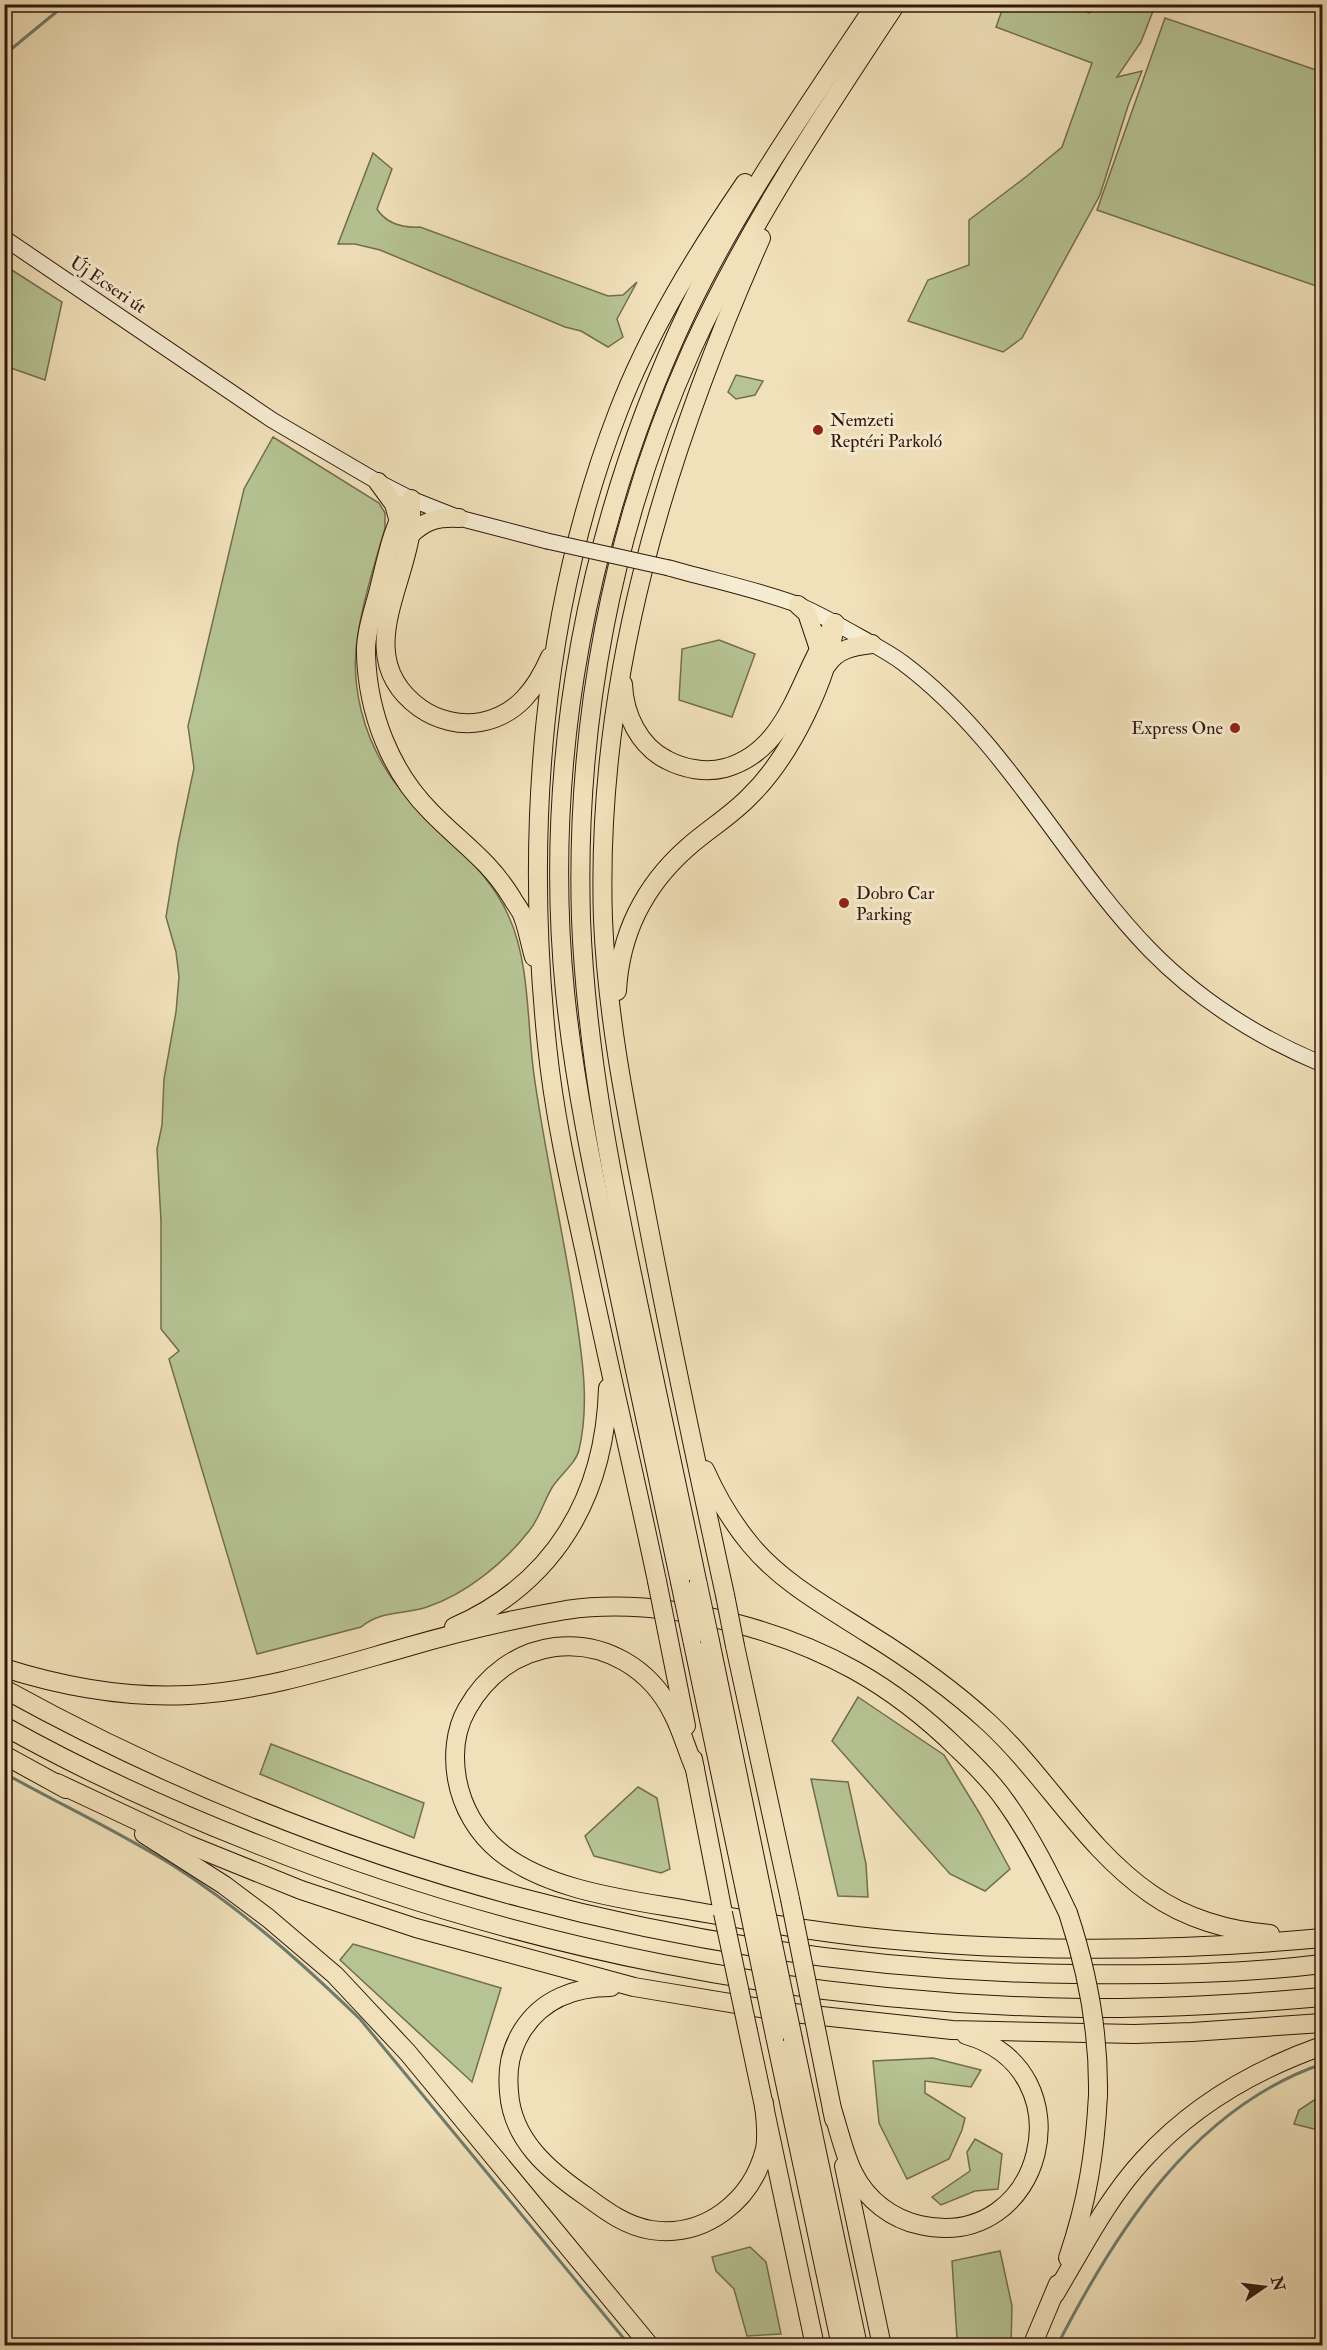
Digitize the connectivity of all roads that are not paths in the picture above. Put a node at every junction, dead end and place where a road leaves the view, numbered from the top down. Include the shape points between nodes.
1 (876, 4) edge
2 (896, 4) edge
3 (807, 108) junction
4 (817, 124) junction
5 (4, 238) edge
6 (378, 482) junction
7 (411, 499) junction
8 (459, 518) junction
9 (404, 529) junction
10 (798, 605) junction
11 (835, 623) junction
12 (557, 639) junction
13 (872, 644) junction
14 (818, 646) junction
15 (622, 666) junction
16 (826, 666) junction
17 (543, 993) junction
18 (613, 1026) junction
19 (1323, 1064) edge
20 (607, 1358) junction
21 (684, 1400) junction
22 (689, 1584) junction
23 (408, 1646) junction
24 (4, 1668) edge
25 (4, 1689) edge
26 (4, 1726) edge
27 (4, 1755) edge
28 (695, 1768) junction
29 (57, 1784) junction
30 (1323, 1937) edge
31 (1323, 1964) edge
32 (634, 1987) junction
33 (1323, 1997) edge
34 (1323, 2023) edge
35 (952, 2030) junction
36 (784, 2038) junction
37 (1323, 2046) edge
38 (764, 2103) junction
39 (832, 2109) junction
40 (1054, 2294) junction
41 (650, 2346) edge
42 (815, 2346) edge
43 (841, 2346) edge
44 (858, 2346) edge
45 (882, 2346) edge
46 (1032, 2346) edge

1 - 3 highway
2 - 4 highway
3 - 12 highway via 783,127 722,218 685,275 639,365 618,410 588,504
3 - 22 highway via 750,196 706,275 638,430 592,585 567,741 560,860 561,925 575,1068 588,1144
4 - 15 highway via 808,155 766,227 693,402 652,534
4 - 22 highway via 720,292 658,435 634,506 612,593 586,758 581,920 595,1066
5 - 6 main road, Új Ecseri út via 272,420
6 - 7 main road, Új Ecseri út
6 - 9 highway via 394,504
7 - 8 main road, Új Ecseri út
7 - 9 highway via 404,509
8 - 9 highway via 432,519
8 - 10 main road, Új Ecseri út, bridge via 669,568
9 - 12 highway via 385,642 392,675 410,700 425,711 453,722 468,723 508,712 533,690
9 - 17 highway via 372,614 366,653 369,691 382,740 405,782 430,812 498,876 523,916
10 - 11 main road, Új Ecseri út
10 - 14 highway via 807,613
11 - 13 main road, Új Ecseri út
11 - 14 highway
11 - 16 highway
12 - 17 highway via 540,799 538,887
13 - 16 highway via 844,650
13 - 19 main road, Új Ecseri út via 902,662 978,732 1151,951 1216,1008 1285,1048
14 - 15 highway via 789,711 771,739 750,758 718,770 688,768 650,749 626,707
15 - 18 highway via 609,750 603,842 603,920
16 - 18 highway via 796,732 772,771 737,809 675,859 643,900 620,959
17 - 20 highway via 561,1134
18 - 21 highway via 646,1217
20 - 23 highway via 606,1430 597,1467 585,1502 557,1548 534,1575 493,1606
20 - 28 highway, bridge
21 - 30 highway via 705,1469 730,1518 750,1545 807,1594 904,1656 967,1704 1018,1753 1097,1847 1129,1878 1173,1908 1204,1921 1256,1933
21 - 39 highway, bridge
22 - 36 highway, bridge
23 - 24 highway via 286,1680 190,1695 122,1694
23 - 40 highway, bridge via 559,1612 644,1608 698,1614 791,1639 852,1667 896,1695 974,1765 1005,1800 1068,1913 1090,1992 1097,2042 1096,2141 1086,2199
25 - 31 highway via 202,1788 270,1816 440,1875 631,1925 715,1942 837,1959 1008,1974 1172,1974
26 - 33 highway via 183,1814 328,1873 494,1925 634,1960 834,1992 979,2004 1138,2007
27 - 29 highway
28 - 30 highway via 675,1717 652,1682 616,1656 571,1646 530,1652 492,1675 463,1718 455,1756 463,1803 479,1831 500,1852 550,1878 632,1900 834,1932 957,1945 1118,1949
28 - 38 highway, bridge
29 - 32 highway via 187,1844 301,1890 438,1934
29 - 41 highway via 224,1885 335,1975 408,2053
32 - 35 highway via 784,2012
32 - 38 highway via 570,1992 536,2013 516,2041 507,2077 510,2108 518,2129 542,2160 617,2219 650,2230 676,2231 709,2222 733,2205 749,2187 765,2146
34 - 35 highway via 1134,2034
35 - 39 highway via 991,2046 1007,2058 1027,2082 1037,2112 1040,2135 1031,2170 1024,2184 996,2211 978,2222 956,2228 919,2225 887,2212 868,2196 853,2174
36 - 43 highway
36 - 44 highway
37 - 40 highway via 1233,2086 1176,2127 1141,2161 1104,2211
38 - 42 highway
39 - 45 highway
40 - 46 highway

